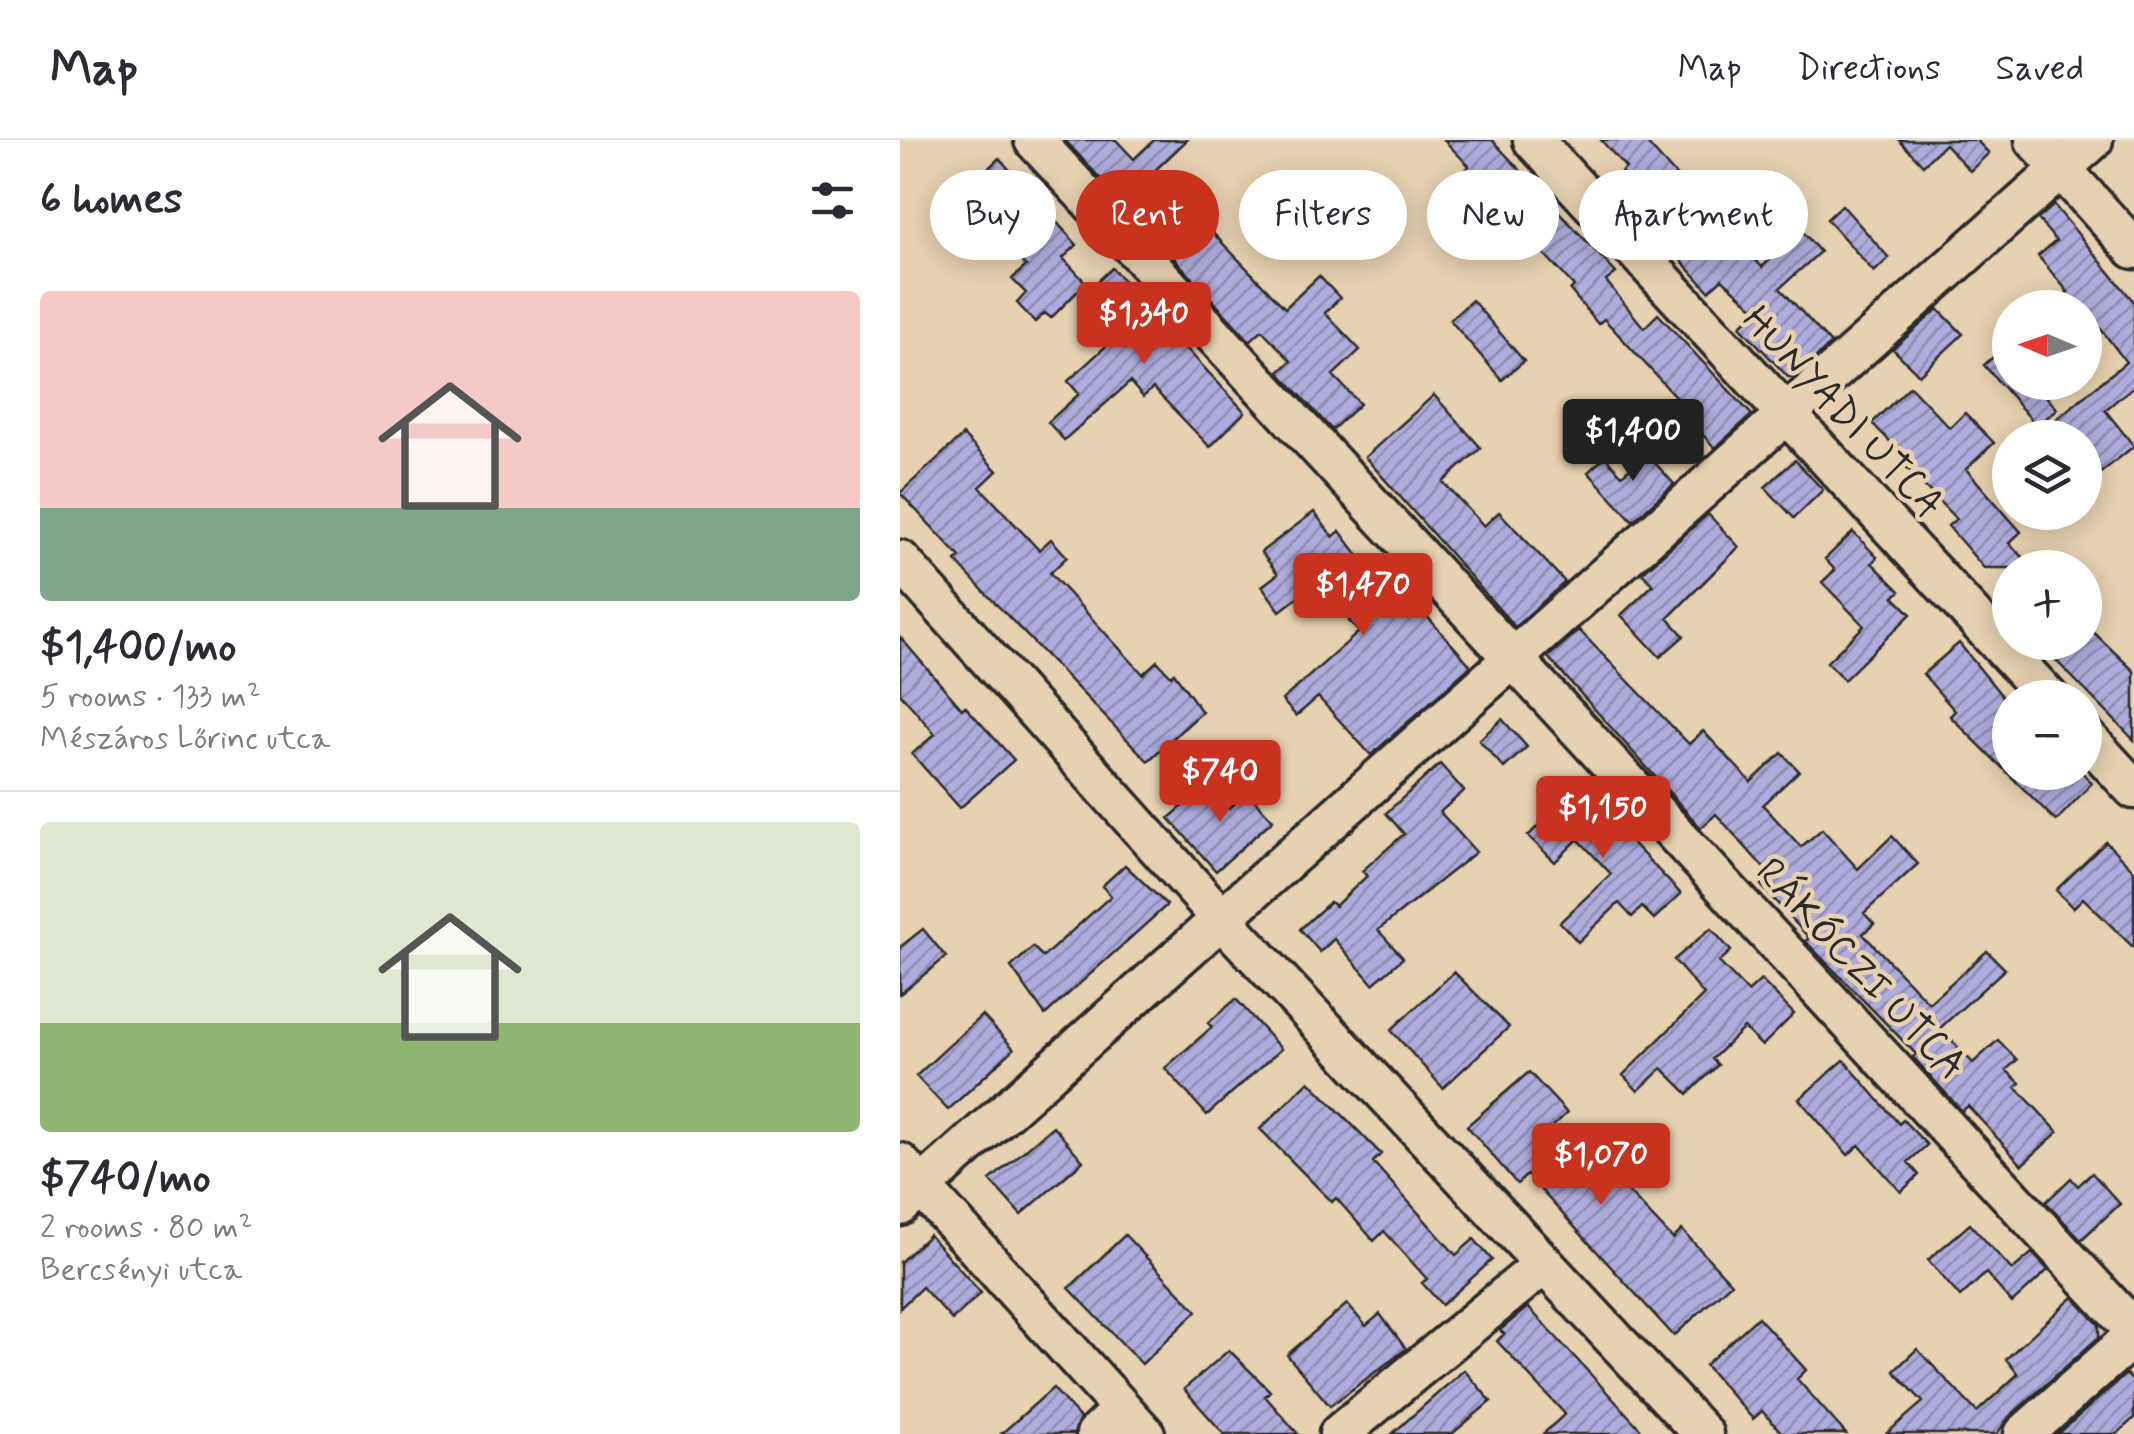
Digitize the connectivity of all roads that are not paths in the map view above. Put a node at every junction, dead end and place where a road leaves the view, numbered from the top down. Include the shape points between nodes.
1 (1034, 140) edge
2 (1533, 140) edge
3 (2035, 140) edge
4 (2093, 140) edge
5 (2060, 169) junction
6 (2134, 250) edge
7 (1788, 416) junction
8 (908, 586) edge
9 (1517, 658) junction
10 (2032, 680) edge
11 (2102, 754) edge
12 (2134, 788) edge
13 (1222, 918) junction
14 (908, 1185) edge
15 (1544, 1264) junction
16 (2134, 1333) edge
17 (1121, 1426) edge
18 (1339, 1434) edge
19 (1703, 1434) edge
20 (2024, 1434) edge

1 - 9 street, RÁKÓCZI UTCA
2 - 7 street, HUNYADI UTCA
3 - 5 street
4 - 5 street
5 - 6 street
5 - 7 street
7 - 9 street
7 - 10 street, HUNYADI UTCA
8 - 13 street
9 - 13 street
9 - 16 street, RÁKÓCZI UTCA
11 - 12 street
13 - 14 street
13 - 15 street
14 - 17 street
15 - 18 street
15 - 19 street
16 - 20 street

